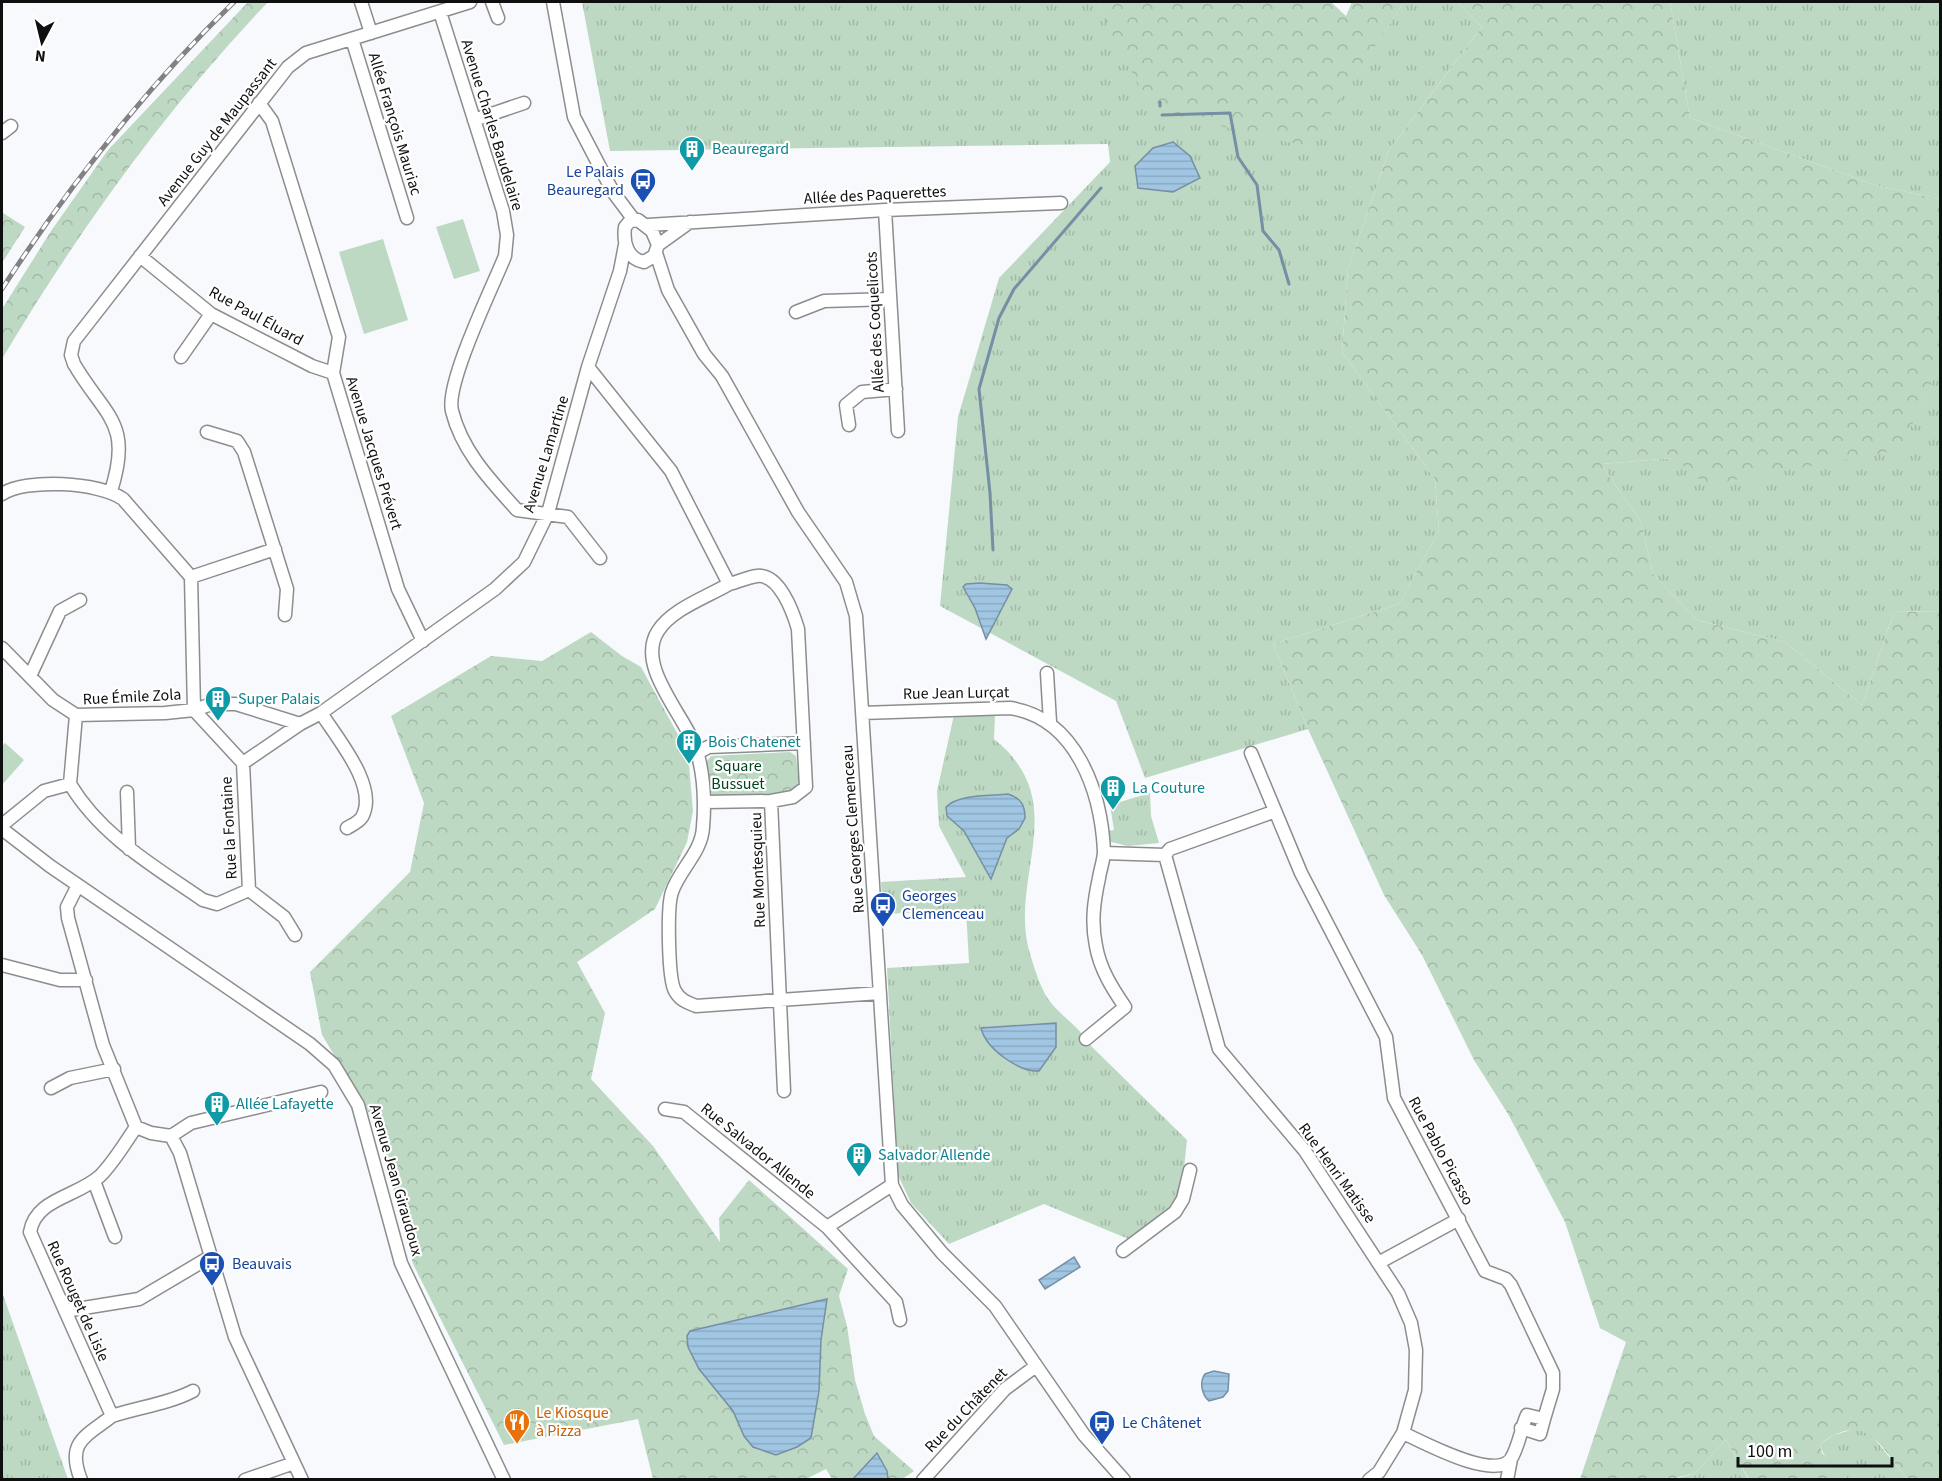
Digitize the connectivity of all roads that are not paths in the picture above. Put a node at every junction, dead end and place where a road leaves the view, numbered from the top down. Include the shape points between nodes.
1 (361, 2) edge
2 (470, 2) edge
3 (492, 2) edge
4 (553, 2) edge
5 (440, 12) junction
6 (498, 18) dead end
7 (371, 33) junction
8 (352, 39) junction
9 (260, 103) junction
10 (524, 103) dead end
11 (474, 120) junction
12 (1061, 203) dead end
13 (885, 210) junction
14 (407, 218) dead end
15 (690, 222) junction
16 (630, 223) junction
17 (648, 225) junction
18 (625, 245) junction
19 (657, 249) junction
20 (140, 256) junction
21 (640, 261) junction
22 (620, 271) junction
23 (669, 290) junction
24 (891, 299) junction
25 (796, 312) dead end
26 (211, 314) junction
27 (181, 357) dead end
28 (588, 367) junction
29 (333, 373) junction
30 (896, 389) junction
31 (849, 425) dead end
32 (898, 431) dead end
33 (207, 432) dead end
34 (111, 491) junction
35 (2, 494) edge
36 (548, 513) junction
37 (274, 549) junction
38 (600, 558) dead end
39 (191, 577) junction
40 (729, 584) junction
41 (80, 600) dead end
42 (285, 615) dead end
43 (423, 641) junction
44 (2, 648) edge
45 (1047, 673) dead end
46 (30, 676) junction
47 (194, 710) junction
48 (321, 713) junction
49 (862, 713) junction
50 (76, 715) junction
51 (1050, 722) junction
52 (300, 724) junction
53 (804, 742) junction
54 (698, 753) junction
55 (1251, 753) dead end
56 (243, 763) junction
57 (70, 784) junction
58 (127, 792) dead end
59 (771, 801) junction
60 (705, 802) junction
61 (1273, 812) junction
62 (2, 825) edge
63 (347, 828) dead end
64 (2, 830) edge
65 (129, 849) junction
66 (1104, 853) junction
67 (1162, 854) junction
68 (78, 885) junction
69 (249, 890) junction
70 (296, 935) dead end
71 (2, 965) edge
72 (86, 980) junction
73 (880, 993) junction
74 (779, 1000) junction
75 (1086, 1039) dead end
76 (114, 1069) junction
77 (51, 1088) dead end
78 (784, 1091) dead end
79 (321, 1092) dead end
80 (665, 1109) dead end
81 (136, 1127) junction
82 (171, 1136) junction
83 (1190, 1170) dead end
84 (94, 1181) junction
85 (892, 1185) junction
86 (1459, 1219) junction
87 (827, 1227) junction
88 (115, 1237) dead end
89 (1123, 1251) dead end
90 (210, 1257) junction
91 (1380, 1262) junction
92 (64, 1311) junction
93 (900, 1320) dead end
94 (1036, 1366) junction
95 (193, 1391) dead end
96 (112, 1416) junction
97 (1403, 1432) junction
98 (1511, 1459) junction
99 (294, 1463) junction
100 (1475, 1473) edge
101 (81, 1479) edge
102 (244, 1479) edge
103 (302, 1479) edge
104 (504, 1479) edge
105 (923, 1479) edge
106 (1124, 1479) edge
107 (1369, 1479) edge
108 (1507, 1479) edge

1 - 7 street
2 - 5 street, Avenue Guy de Maupassant
3 - 6 street
4 - 16 street via 574,117
5 - 7 street, Avenue Guy de Maupassant
5 - 11 street, Avenue Charles Baudelaire
7 - 8 street, Avenue Guy de Maupassant
8 - 9 street, Avenue Guy de Maupassant via 306,53 288,67
8 - 14 street, Allée François Mauriac
9 - 20 street, Avenue Guy de Maupassant
9 - 29 street, Avenue Jacques Prévert via 272,121 339,336
10 - 11 street
11 - 36 street, Avenue Charles Baudelaire via 507,235 505,255 453,386 452,410 475,463 517,510
12 - 13 street, Allée des Paquerettes
13 - 15 street, Allée des Paquerettes
13 - 24 street, Allée des Coquelicots
15 - 17 street, Allée des Paquerettes
15 - 19 street
16 - 17 street
16 - 18 street
17 - 19 street, Rue Georges Clemenceau via 657,238
18 - 21 street, Rue Georges Clemenceau
18 - 22 street, Avenue Lamartine
19 - 21 street
19 - 23 street, Rue Georges Clemenceau
20 - 26 street, Rue Paul Éluard
20 - 34 street, Avenue Guy de Maupassant via 74,341 71,355 119,435 118,470
21 - 22 street
21 - 23 street, Rue Georges Clemenceau
22 - 28 street, Avenue Lamartine
23 - 49 street, Rue Georges Clemenceau via 798,512 846,582 856,616
24 - 25 street via 824,301
24 - 30 street, Allée des Coquelicots
26 - 27 street
26 - 29 street, Rue Paul Éluard
28 - 36 street, Avenue Lamartine
28 - 40 street via 671,471
29 - 43 street, Avenue Jacques Prévert via 398,589
30 - 31 street via 862,392 854,398 846,405
30 - 32 street, Allée des Coquelicots
33 - 37 street via 237,441 244,452
34 - 35 street via 25,484
34 - 39 street via 123,499
36 - 38 street, Avenue Charles Baudelaire via 568,517
36 - 43 street, Avenue Lamartine via 524,562 495,589
37 - 39 street
37 - 42 street via 287,589
39 - 47 street, Rue Émile Zola
40 - 53 street, Rue Montesquieu via 759,575 773,580 793,614 798,629
40 - 54 street via 672,616 657,632 651,650 655,671
41 - 46 street via 60,611
43 - 48 street, Avenue Lamartine
44 - 46 street
45 - 51 street
46 - 50 street via 53,700
47 - 50 street, Rue Émile Zola
47 - 52 street, Rue Émile Zola via 236,704
47 - 56 street, Rue Émile Zola
48 - 52 street
48 - 63 street via 363,780 367,802 361,819
49 - 51 street, Rue Jean Lurçat via 1010,708 1030,711
49 - 73 street, Rue Georges Clemenceau
50 - 57 street, Rue Émile Zola
51 - 66 street, Rue Jean Lurçat via 1069,741 1087,772
52 - 56 street
53 - 54 street via 708,747
53 - 59 street, Rue Montesquieu via 806,787 793,797
54 - 60 street
55 - 61 street, Rue Pablo Picasso
56 - 69 street, Rue la Fontaine
57 - 62 street via 44,792
57 - 65 street, Rue la Fontaine via 84,807
58 - 65 street
59 - 60 street
59 - 74 street, Rue Montesquieu
60 - 74 street via 703,832 672,890 667,909 673,988 682,1001 696,1006
61 - 67 street
61 - 86 street, Rue Pablo Picasso via 1300,873 1386,1037 1394,1098
64 - 68 street, Avenue Jean Giraudoux
65 - 69 street, Rue la Fontaine via 203,900 217,903
66 - 67 street
66 - 75 street, Rue Jean Lurçat via 1092,913 1096,946 1107,980 1125,1007
67 - 91 street, Rue Henri Matisse via 1220,1049 1305,1151
68 - 72 street via 68,918
68 - 104 street, Avenue Jean Giraudoux via 310,1044 334,1065 358,1105 401,1263
69 - 70 street, Rue la Fontaine via 284,917
71 - 72 street via 60,980
72 - 76 street via 103,1045
73 - 74 street
73 - 85 street, Rue Georges Clemenceau
74 - 78 street, Rue Montesquieu
76 - 77 street via 70,1078
76 - 81 street
79 - 82 street via 191,1123
80 - 87 street, Rue Salvador Allende via 684,1112
81 - 82 street via 151,1134
81 - 84 street, Rue Rouget de Lisle
82 - 90 street via 180,1153
83 - 89 street via 1183,1199 1175,1212
84 - 88 street
84 - 92 street, Rue Rouget de Lisle via 43,1209 32,1220 33,1243
85 - 87 street
85 - 94 street, Rue Georges Clemenceau via 902,1204 942,1253 995,1306
86 - 91 street
86 - 98 street, Rue Pablo Picasso via 1485,1271 1511,1285 1553,1372 1553,1389 1544,1419 1527,1415
87 - 93 street, Rue Salvador Allende via 896,1302
90 - 92 street via 139,1299
90 - 99 street via 234,1337
91 - 97 street, Rue Henri Matisse via 1407,1312 1416,1350 1416,1390
92 - 96 street, Rue Rouget de Lisle
94 - 105 street, Rue du Châtenet via 1005,1389
94 - 106 street via 1084,1435
95 - 96 street via 174,1401
96 - 101 street via 79,1442 74,1462
97 - 100 street
97 - 107 street, Rue Henri Matisse via 1378,1472
98 - 100 street via 1503,1467
98 - 108 street, Rue Pablo Picasso
99 - 102 street
99 - 103 street

